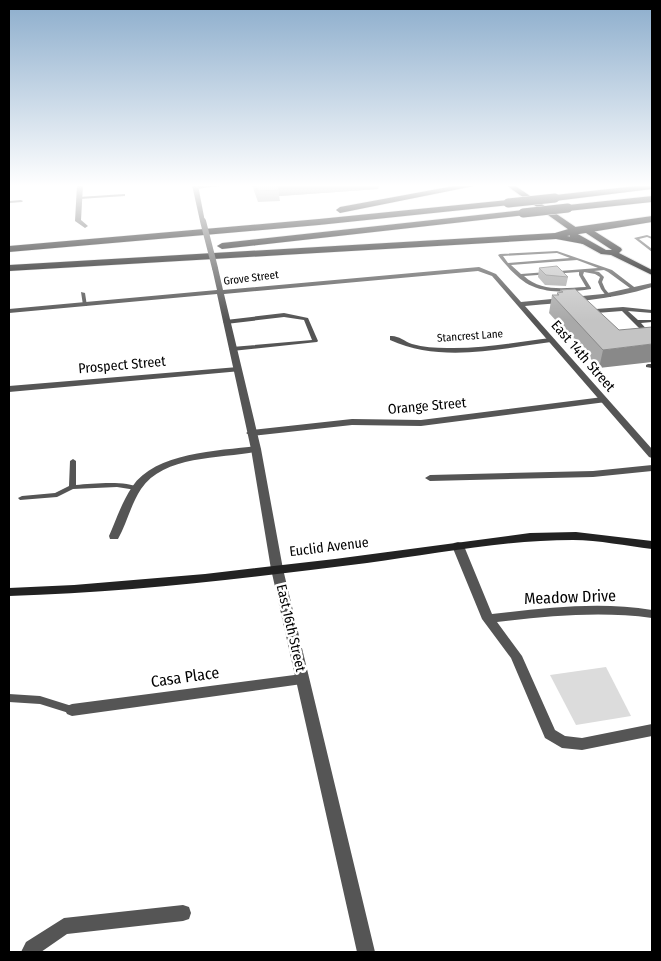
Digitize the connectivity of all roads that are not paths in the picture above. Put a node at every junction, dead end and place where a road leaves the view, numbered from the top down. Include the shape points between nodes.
1 (183, 230) edge
2 (205, 230) edge
3 (229, 230) edge
4 (371, 230) edge
5 (575, 230) junction
6 (612, 230) edge
7 (556, 236) junction
8 (652, 238) edge
9 (600, 239) junction
10 (583, 241) junction
11 (9, 249) edge
12 (652, 251) edge
13 (613, 253) junction
14 (577, 259) junction
15 (507, 264) junction
16 (9, 267) edge
17 (603, 269) junction
18 (582, 270) junction
19 (652, 273) edge
20 (494, 275) joint
21 (520, 275) junction
22 (652, 285) edge
23 (636, 290) junction
24 (83, 292) dead end
25 (221, 293) junction
26 (609, 296) junction
27 (584, 299) junction
28 (85, 304) junction
29 (518, 304) junction
30 (623, 309) junction
31 (596, 310) junction
32 (9, 311) edge
33 (652, 311) edge
34 (603, 318) edge
35 (652, 320) edge
36 (226, 322) junction
37 (637, 322) junction
38 (651, 336) edge
39 (641, 337) edge
40 (393, 338) dead end
41 (551, 340) junction
42 (232, 349) junction
43 (238, 369) junction
44 (9, 389) edge
45 (604, 400) junction
46 (252, 433) junction
47 (256, 449) junction
48 (652, 455) edge
49 (73, 461) dead end
50 (652, 468) edge
51 (430, 478) dead end
52 (72, 488) junction
53 (136, 488) junction
54 (22, 498) dead end
55 (114, 536) dead end
56 (652, 545) edge
57 (458, 546) junction
58 (277, 569) junction
59 (9, 592) edge
60 (652, 614) edge
61 (488, 618) junction
62 (302, 679) junction
63 (9, 698) edge
64 (72, 710) joint
65 (652, 730) edge
66 (183, 913) dead end
67 (30, 952) edge
68 (366, 952) edge

1 - 11 highway
2 - 25 street, East 16th Street, bridge
3 - 11 highway, bridge
4 - 16 highway, bridge
5 - 7 highway
5 - 9 main road via 588,232
5 - 10 main road via 571,234
6 - 9 highway
7 - 10 highway
7 - 16 highway
8 - 12 lane via 636,238
9 - 13 main road via 618,250
10 - 13 main road
13 - 19 main road
14 - 15 lane
14 - 15 lane via 557,252 500,255
14 - 17 lane
15 - 21 lane
17 - 18 lane
17 - 23 lane
18 - 21 lane
18 - 21 lane via 580,275 589,288 546,290 526,282
18 - 26 lane via 602,276 600,282
20 - 25 street, Grove Street via 479,269 269,286
20 - 29 street, East 14th Street
22 - 23 street
23 - 26 street
24 - 28 lane
25 - 28 street, Grove Street
25 - 36 street, East 16th Street
26 - 27 street
27 - 29 street
27 - 31 lane
28 - 32 street, Grove Street
29 - 41 street, East 14th Street
30 - 31 lane
30 - 33 lane
30 - 37 lane
31 - 34 lane
35 - 37 lane
36 - 42 street, East 16th Street
36 - 42 lane via 284,315 306,319 316,341
37 - 38 lane
38 - 39 lane
40 - 41 street, Stancrest Lane via 420,350 445,352
41 - 45 street, East 14th Street
42 - 43 street, East 16th Street
43 - 44 street, Prospect Street
43 - 46 street, East 16th Street
45 - 46 street, Orange Street via 420,423 352,422
45 - 48 street, East 14th Street
46 - 47 street, East 16th Street
47 - 53 street via 184,460 161,467
47 - 58 street, East 16th Street
49 - 52 lane
50 - 51 street via 593,474
52 - 53 lane via 117,485
52 - 54 lane via 57,495
53 - 55 street
56 - 57 main road, Euclid Avenue via 567,536
57 - 58 main road, Euclid Avenue
57 - 61 street
58 - 59 main road, Euclid Avenue via 150,583
58 - 62 street, East 16th Street
60 - 61 street, Meadow Drive via 564,610
61 - 65 street via 516,656 550,734 562,742 582,744
62 - 64 street, Casa Place
62 - 68 street, East 16th Street
63 - 64 lane via 40,700
66 - 67 street via 64,926

